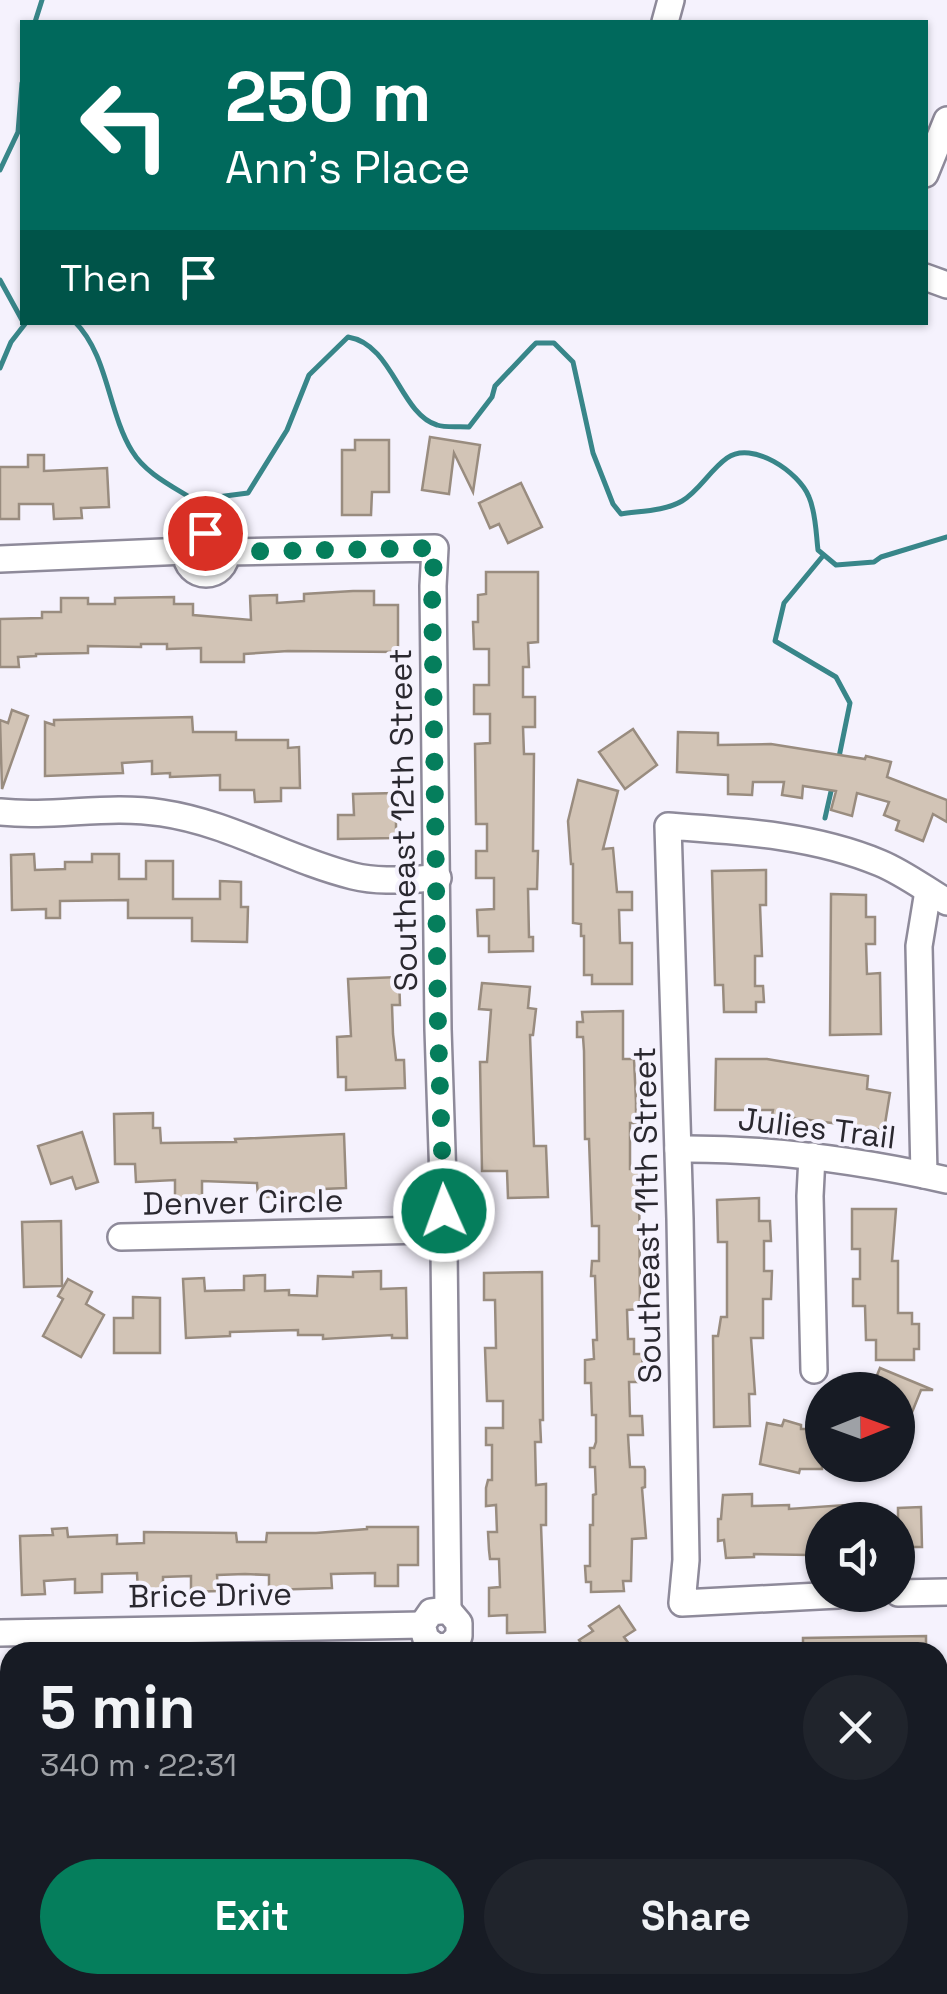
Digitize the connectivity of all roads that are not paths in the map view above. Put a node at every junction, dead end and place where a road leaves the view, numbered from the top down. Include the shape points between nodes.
1 (947, 120) edge
2 (928, 167) edge
3 (0, 559) edge
4 (0, 812) edge
5 (438, 878) junction
6 (938, 896) edge
7 (678, 1148) junction
8 (812, 1156) junction
9 (936, 1178) edge
10 (121, 1237) dead end
11 (435, 1239) junction
12 (814, 1370) dead end
13 (947, 1592) edge
14 (915, 1593) edge
15 (805, 1597) edge
16 (454, 1620) junction
17 (422, 1625) junction
18 (0, 1633) edge
19 (429, 1642) edge
20 (450, 1642) edge
21 (472, 1642) edge

1 - 2 street
3 - 5 street, Southeast 12th Street via 186,552 205,533 218,536 227,552 435,548
4 - 5 street via 163,813 216,825 351,875
5 - 11 street, Southeast 12th Street via 444,1211 429,1219
6 - 7 street, Southeast 11th Street via 883,864 834,848 668,826
6 - 9 street via 919,946
7 - 8 street, Julies Trail
7 - 15 street, Southeast 11th Street via 682,1603
8 - 9 street, Julies Trail
8 - 12 street
10 - 11 street, Denver Circle
11 - 16 street
13 - 14 street
16 - 17 street via 431,1612
16 - 20 street
16 - 21 street
17 - 18 street, Brice Drive
17 - 19 street

